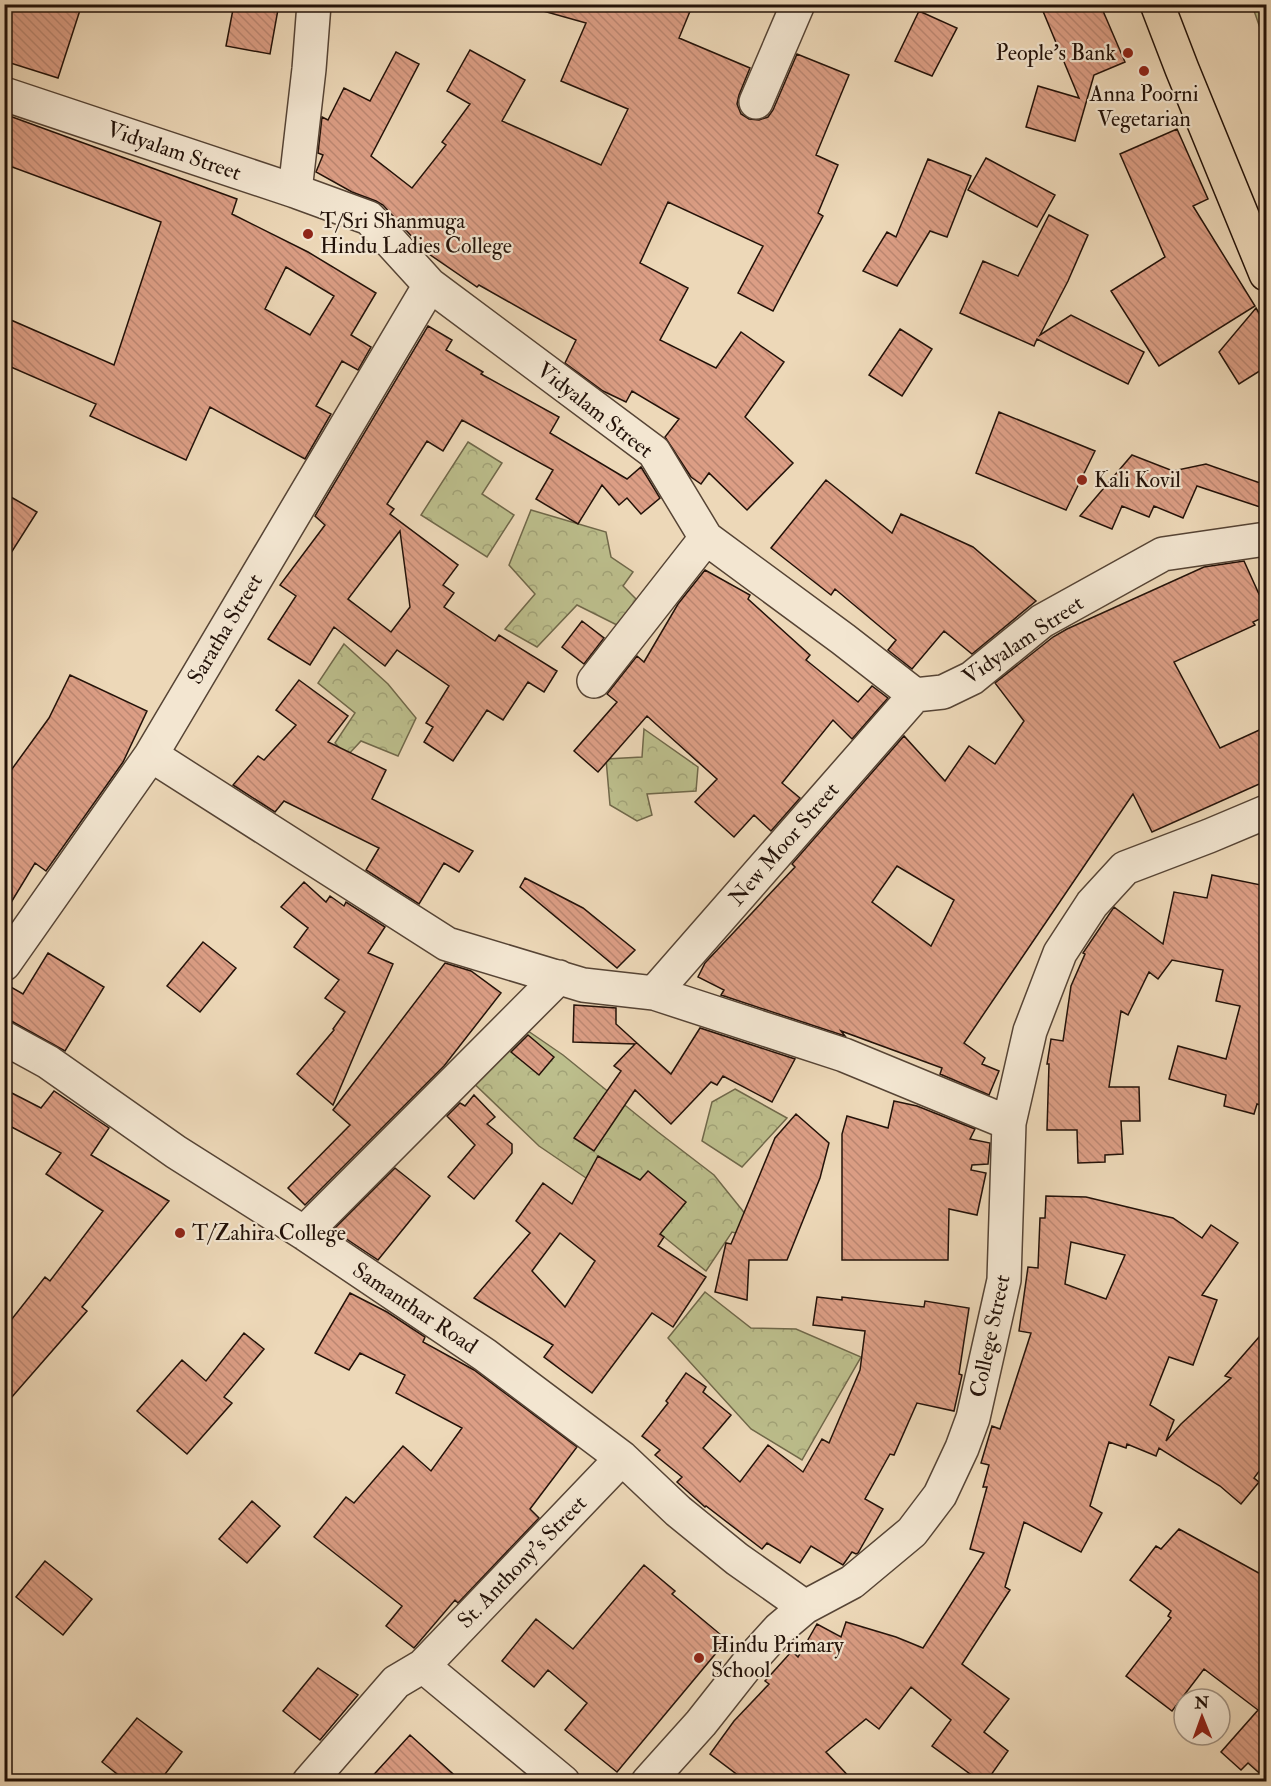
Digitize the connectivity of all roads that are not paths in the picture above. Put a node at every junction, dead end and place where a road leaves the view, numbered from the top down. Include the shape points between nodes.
1 (314, 4) edge
2 (798, 4) edge
3 (1157, 4) edge
4 (4, 94) edge
5 (756, 102) dead end
6 (295, 191) junction
7 (1266, 274) edge
8 (430, 285) junction
9 (706, 538) junction
10 (1266, 539) edge
11 (594, 681) dead end
12 (915, 695) junction
13 (151, 755) junction
14 (1266, 812) edge
15 (4, 964) edge
16 (559, 977) junction
17 (654, 993) junction
18 (4, 1038) edge
19 (1009, 1123) junction
20 (304, 1233) junction
21 (622, 1458) junction
22 (805, 1606) junction
23 (423, 1666) junction
24 (309, 1782) edge
25 (563, 1782) edge
26 (648, 1782) edge

1 - 6 street
2 - 5 street
3 - 7 main road
4 - 6 street, Vidyalam Street
6 - 8 street, Vidyalam Street via 369,219
8 - 9 street, Vidyalam Street via 654,452
8 - 13 street, Saratha Street
9 - 11 street
9 - 12 street, Vidyalam Street
10 - 12 street, Vidyalam Street via 1163,554 1042,621 972,678 943,692
12 - 17 street, New Moor Street
13 - 15 street, Saratha Street
13 - 16 street via 447,944
14 - 19 street, College Street via 1125,868 1092,904 1060,953 1047,986 1030,1031
16 - 17 street via 582,985
16 - 20 street
17 - 19 street via 844,1055
18 - 20 street, Samanthar Road via 48,1062 176,1152
19 - 22 street, College Street via 1004,1280 973,1418 962,1448 940,1495 912,1532 852,1582
20 - 21 street, Samanthar Road via 485,1356
21 - 22 street, Samanthar Road via 678,1511
21 - 23 street, St. Anthony's Street
22 - 26 street, College Street via 750,1661
23 - 24 street, St. Anthony's Street via 396,1682
23 - 25 street

